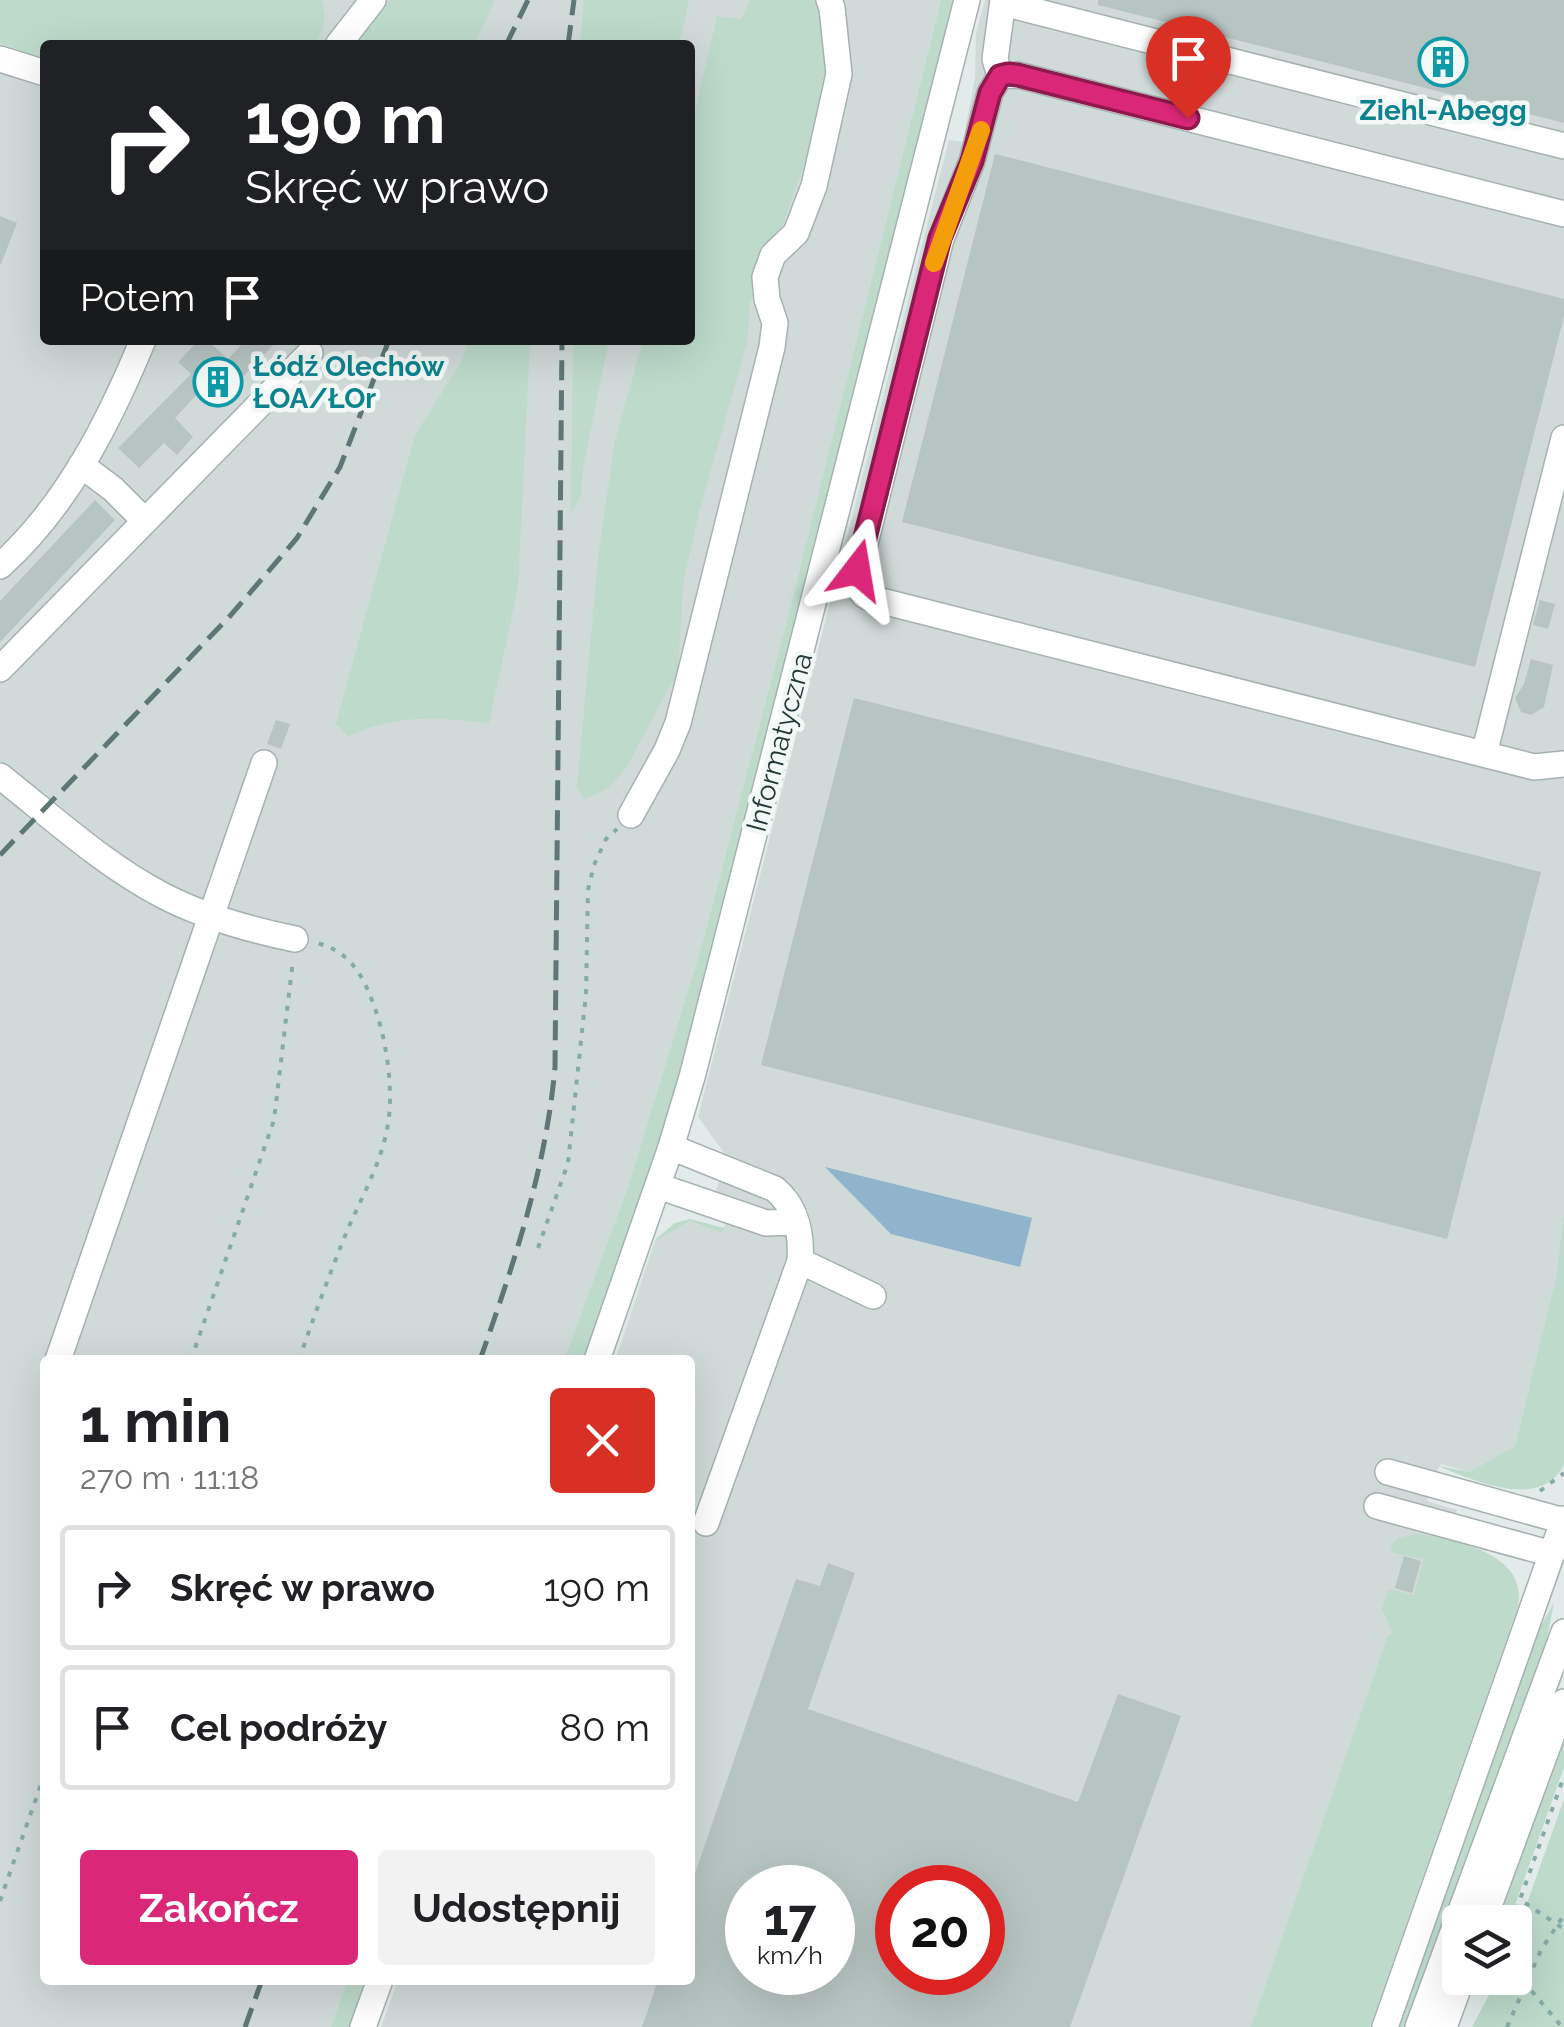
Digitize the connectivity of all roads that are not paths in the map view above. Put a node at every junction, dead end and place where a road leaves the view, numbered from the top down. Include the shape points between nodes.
1 (373, 0) edge
2 (828, 0) edge
3 (967, 0) edge
4 (1003, 2) edge
5 (342, 40) edge
6 (0, 59) edge
7 (40, 72) edge
8 (1000, 76) junction
9 (1564, 146) edge
10 (1564, 214) edge
11 (142, 345) edge
12 (310, 353) dead end
13 (1564, 438) edge
14 (81, 465) junction
15 (145, 521) junction
16 (0, 566) edge
17 (0, 669) edge
18 (1484, 754) junction
19 (264, 763) dead end
20 (1564, 764) edge
21 (0, 776) edge
22 (631, 815) road end
23 (213, 914) junction
24 (294, 939) road end
25 (672, 1147) junction
26 (658, 1186) junction
27 (796, 1222) junction
28 (800, 1261) junction
29 (872, 1296) dead end
30 (60, 1355) edge
31 (599, 1355) edge
32 (1388, 1472) dead end
33 (1377, 1506) dead end
34 (1564, 1520) edge
35 (706, 1523) dead end
36 (1552, 1554) junction
37 (1564, 1632) edge
38 (1564, 1702) edge
39 (1488, 1905) edge
40 (378, 1985) edge
41 (1456, 1995) edge
42 (364, 2027) edge
43 (1385, 2027) edge
44 (1418, 2027) edge
45 (1444, 2027) edge

1 - 5 street
2 - 22 street via 839,74 814,186 796,234 772,255 765,277 775,324 758,404 678,723
3 - 25 street, Informatyczna
4 - 8 street via 995,59
4 - 9 street
6 - 7 street
8 - 10 street via 1018,75
8 - 18 street via 940,238 857,570 860,588 870,598
11 - 14 street
12 - 15 street
13 - 18 street
14 - 15 street
14 - 16 street
15 - 17 street
18 - 20 street via 1534,767
19 - 23 street
21 - 23 street via 116,867 158,893
23 - 24 street
23 - 30 street
25 - 26 street, Informatyczna
25 - 27 street via 775,1189 789,1201
26 - 27 street via 766,1222
26 - 31 street, Informatyczna
27 - 28 street
28 - 29 street
28 - 35 street
32 - 34 street
33 - 36 street
34 - 36 street
36 - 43 street
37 - 44 street
38 - 39 street
40 - 42 street
41 - 45 street

